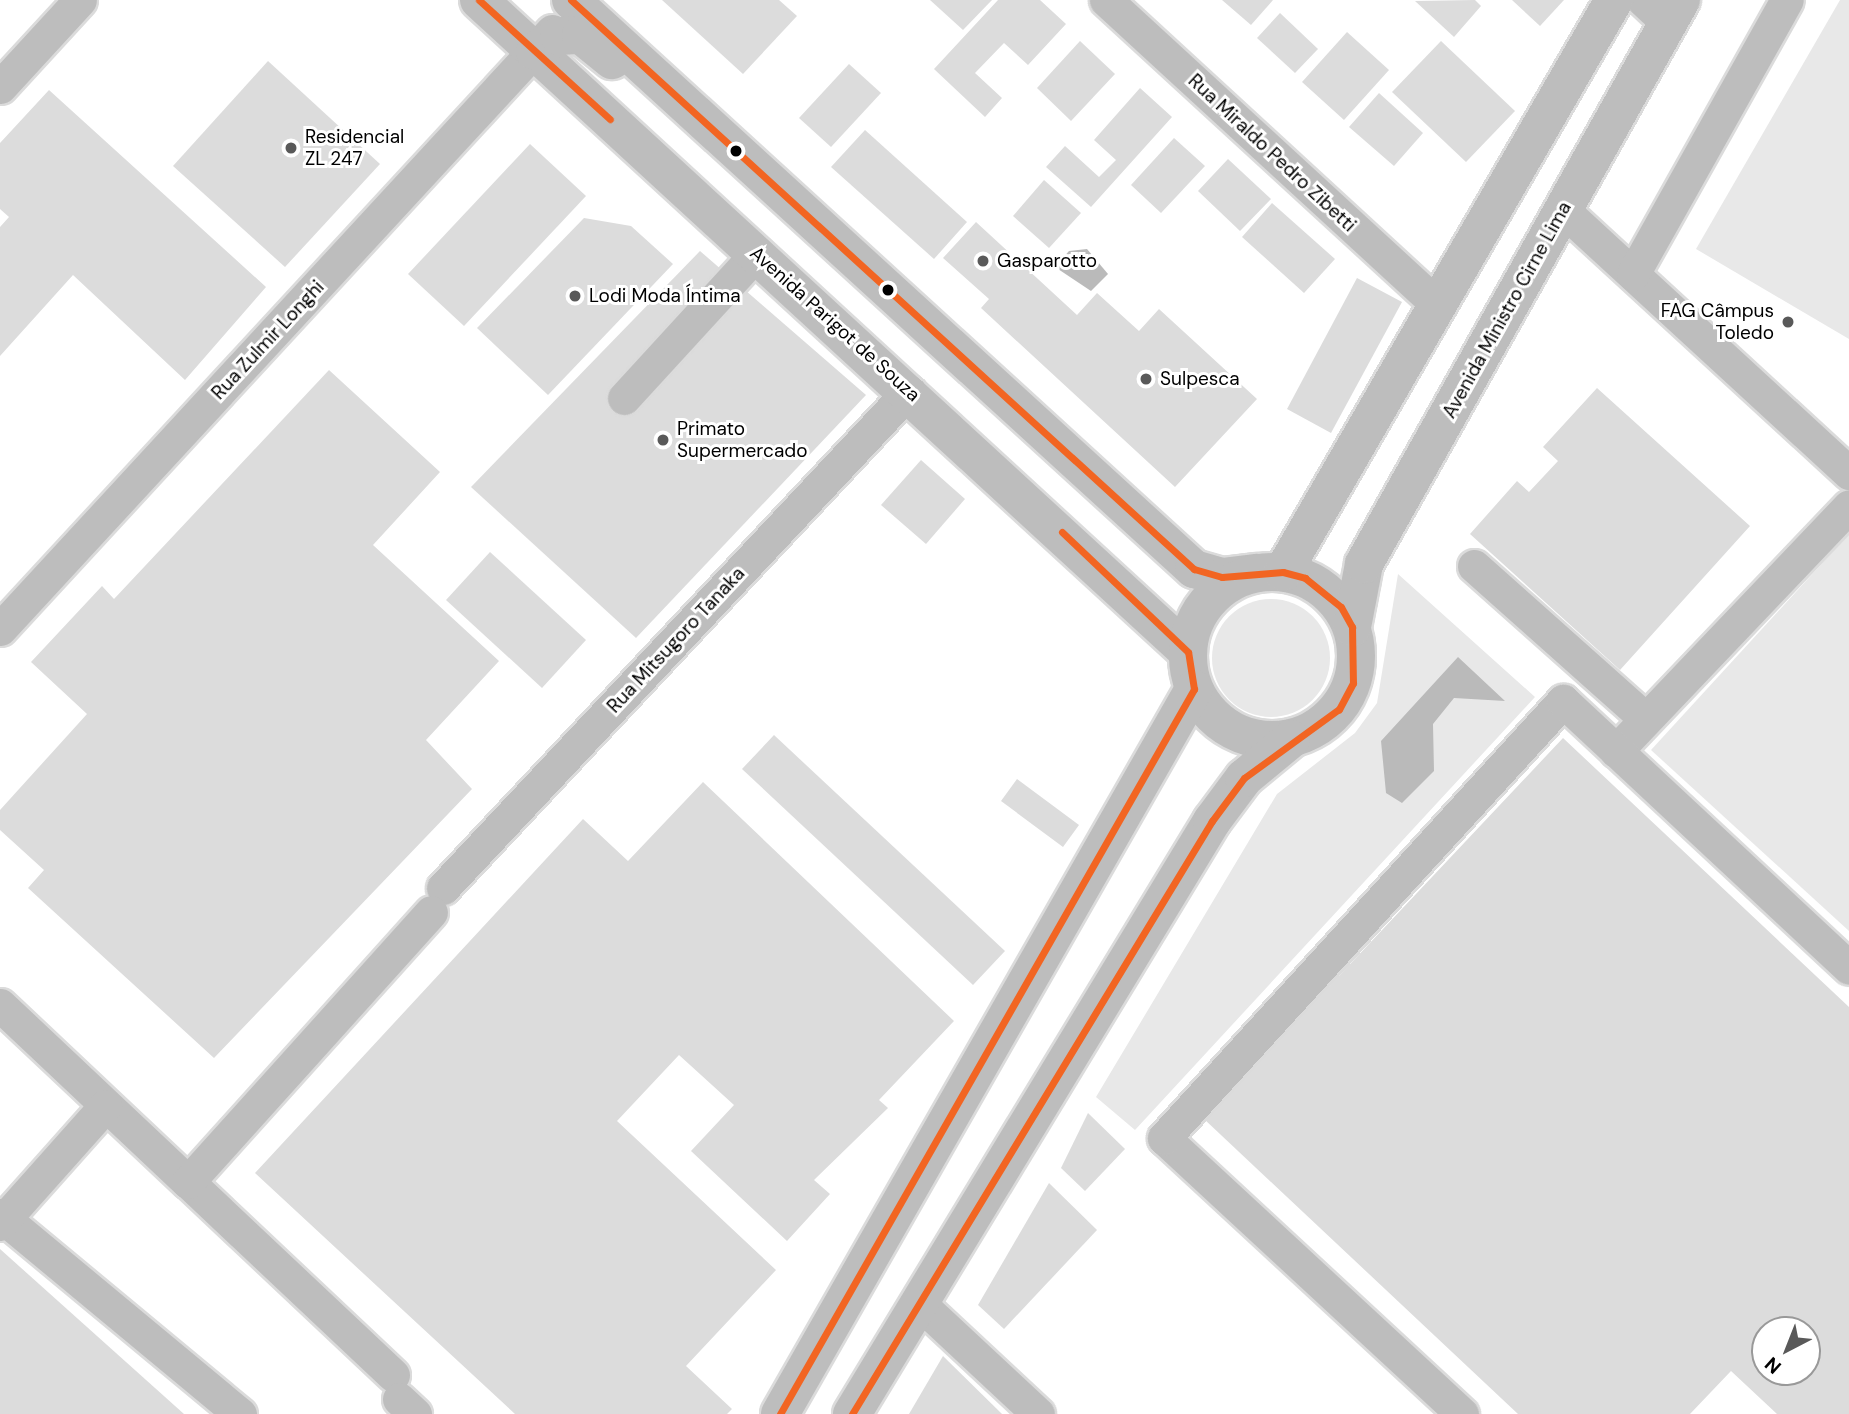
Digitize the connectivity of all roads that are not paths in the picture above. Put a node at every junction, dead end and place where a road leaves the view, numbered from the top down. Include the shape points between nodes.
1 (80, 0) edge
2 (479, 0) edge
3 (508, 0) edge
4 (1107, 0) edge
5 (1614, 0) edge
6 (1787, 0) edge
7 (575, 1) edge
8 (1664, 8) edge
9 (535, 51) junction
10 (0, 86) edge
11 (703, 122) junction
12 (1563, 210) junction
13 (757, 253) junction
14 (1633, 274) junction
15 (1438, 305) junction
16 (909, 391) junction
17 (624, 398) dead end
18 (1849, 473) edge
19 (1849, 506) edge
20 (1474, 566) dead end
21 (1270, 573) junction
22 (1352, 627) junction
23 (0, 629) edge
24 (1188, 652) junction
25 (1194, 689) junction
26 (1646, 719) junction
27 (1291, 739) junction
28 (1616, 751) junction
29 (1849, 968) edge
30 (1, 1006) edge
31 (105, 1106) junction
32 (188, 1182) junction
33 (2, 1219) edge
34 (918, 1302) junction
35 (402, 1396) edge
36 (240, 1414) edge
37 (780, 1414) edge
38 (852, 1414) edge
39 (1038, 1414) edge
40 (1462, 1414) edge

1 - 10 street
2 - 9 main road, Avenida Parigot de Souza
3 - 7 main road via 539,22
4 - 15 street, Rua Miraldo Pedro Zibetti
5 - 15 main road
6 - 14 street
7 - 9 street, Rua Zulmir Longhi
7 - 11 main road
8 - 12 main road, Avenida Ministro Cirne Lima
9 - 11 main road via 559,36 581,35 661,100
9 - 13 main road, Avenida Parigot de Souza
9 - 23 street, Rua Zulmir Longhi
11 - 21 main road via 1194,569 1222,577
12 - 14 street
12 - 22 main road, Avenida Ministro Cirne Lima via 1364,565
13 - 16 main road, Avenida Parigot de Souza
13 - 17 street
14 - 18 street
15 - 21 main road
16 - 24 main road, Avenida Parigot de Souza
16 - 32 street, Rua Mitsugoro Tanaka via 437,900
19 - 26 street
20 - 26 street
21 - 22 main road via 1325,590
21 - 24 main road via 1215,593 1193,625
22 - 27 main road via 1353,683 1339,709
24 - 25 main road
25 - 27 main road via 1223,725 1268,741
25 - 37 main road
26 - 28 street
27 - 34 main road via 1244,778 1212,821
28 - 29 street
28 - 40 street via 1563,701 1164,1138
30 - 31 street
31 - 32 street
31 - 33 street
32 - 35 street
33 - 36 street
34 - 38 main road
34 - 39 street

